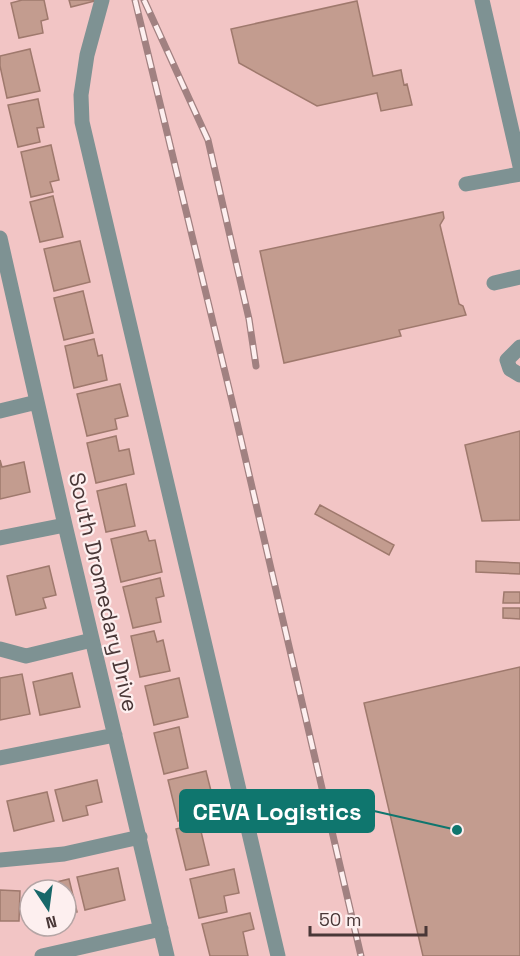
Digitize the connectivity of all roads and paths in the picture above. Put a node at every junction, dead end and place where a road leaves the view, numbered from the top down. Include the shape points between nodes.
1 (102, 0) edge
2 (482, 0) edge
3 (520, 165) edge
4 (520, 174) edge
5 (466, 184) dead end
6 (0, 237) edge
7 (5, 277) edge
8 (520, 277) edge
9 (494, 283) dead end
10 (520, 347) edge
11 (520, 375) edge
12 (37, 402) junction
13 (0, 411) edge
14 (65, 525) junction
15 (0, 538) edge
16 (92, 640) junction
17 (0, 649) edge
18 (115, 735) junction
19 (0, 758) edge
20 (140, 837) junction
21 (0, 860) edge
22 (161, 929) junction
23 (42, 956) edge
24 (167, 956) edge
25 (278, 956) edge

1 - 25 street via 87,55 81,95 82,122
2 - 3 street
4 - 5 street
6 - 7 street, South Dromedary Drive
7 - 12 street, South Dromedary Drive
8 - 9 street
10 - 11 street via 507,360 510,369
12 - 13 street
12 - 14 street, South Dromedary Drive
14 - 15 street
14 - 16 street, South Dromedary Drive
16 - 17 street via 26,656
16 - 18 street, South Dromedary Drive
18 - 19 street
18 - 20 street, South Dromedary Drive
20 - 21 street via 64,854
20 - 22 street, South Dromedary Drive
22 - 23 street
22 - 24 street, South Dromedary Drive

